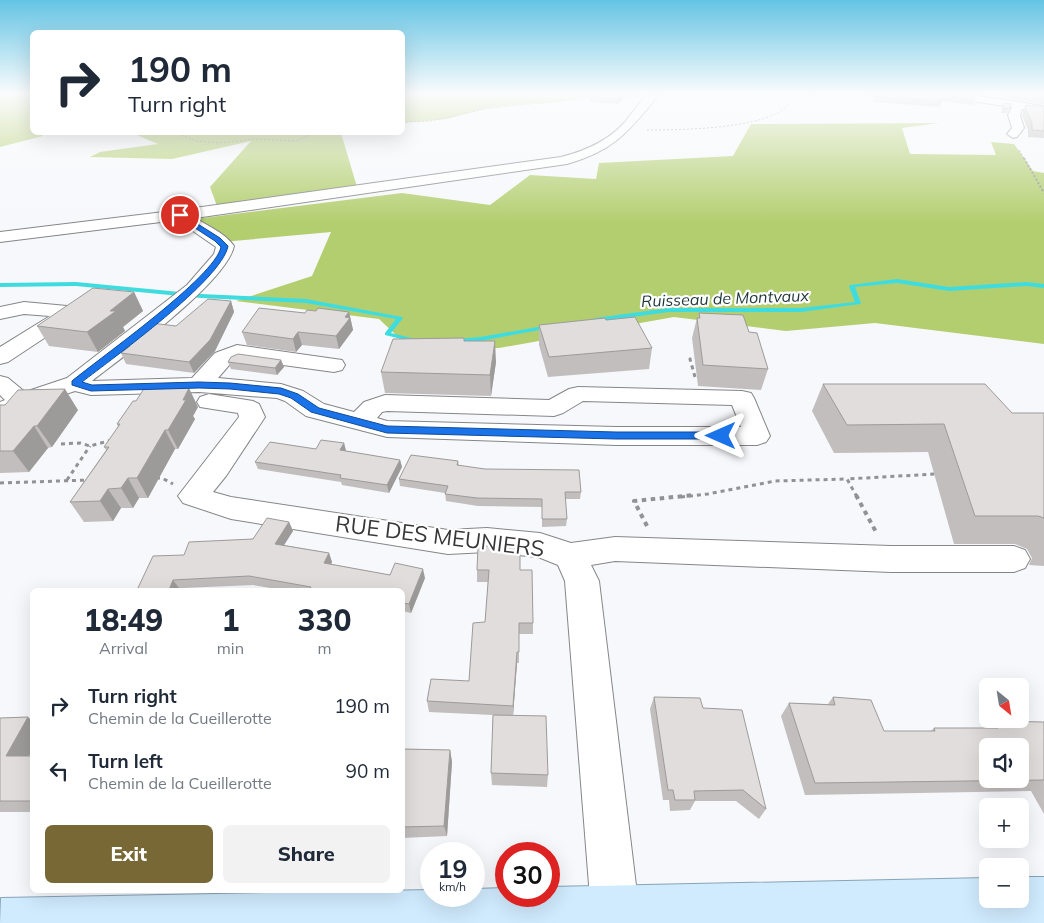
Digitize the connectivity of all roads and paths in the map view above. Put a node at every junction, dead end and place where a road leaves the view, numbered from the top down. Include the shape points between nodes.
1 (182, 137) edge
2 (311, 137) edge
3 (614, 137) edge
4 (1013, 137) edge
5 (1044, 193) edge
6 (180, 215) junction
7 (0, 237) edge
8 (0, 313) edge
9 (0, 357) edge
10 (334, 365) dead end
11 (0, 383) edge
12 (75, 383) junction
13 (196, 393) junction
14 (21, 401) junction
15 (0, 413) edge
16 (359, 422) junction
17 (120, 440) edge
18 (61, 444) dead end
19 (90, 446) junction
20 (934, 474) dead end
21 (152, 478) dead end
22 (847, 479) junction
23 (95, 480) edge
24 (66, 481) junction
25 (0, 483) edge
26 (193, 496) junction
27 (650, 551) junction
28 (570, 556) junction
29 (891, 559) junction
30 (1014, 559) dead end
31 (1044, 901) edge
32 (615, 910) junction
33 (251, 920) edge
34 (1, 923) edge

1 - 2 path via 226,143 257,139 294,142
3 - 6 street via 596,151 562,161
4 - 5 path via 1014,144
6 - 7 street
6 - 12 street via 218,239 225,246 223,255 194,288
8 - 9 street via 24,308 60,310 60,319
10 - 13 street via 237,352 223,358
11 - 14 street
12 - 13 street via 91,388
12 - 14 street
13 - 16 street via 230,386 281,391 315,410
13 - 26 street via 244,406 252,417
14 - 15 street
16 - 16 street via 387,429 616,436 757,436 742,398 578,394 554,408 385,403 373,407
17 - 19 path
18 - 19 path
19 - 24 path
20 - 22 path
21 - 26 path via 162,478
22 - 27 path via 775,481 708,494 634,501 648,528
22 - 29 path
23 - 24 path
24 - 25 path
26 - 28 street, RUE DES MEUNIERS via 231,508 448,542 487,540 540,545
27 - 28 street via 615,549
27 - 29 street
28 - 32 street, RUE DES MEUNIERS via 582,581
29 - 30 street
31 - 32 main road
32 - 33 main road
33 - 34 main road

